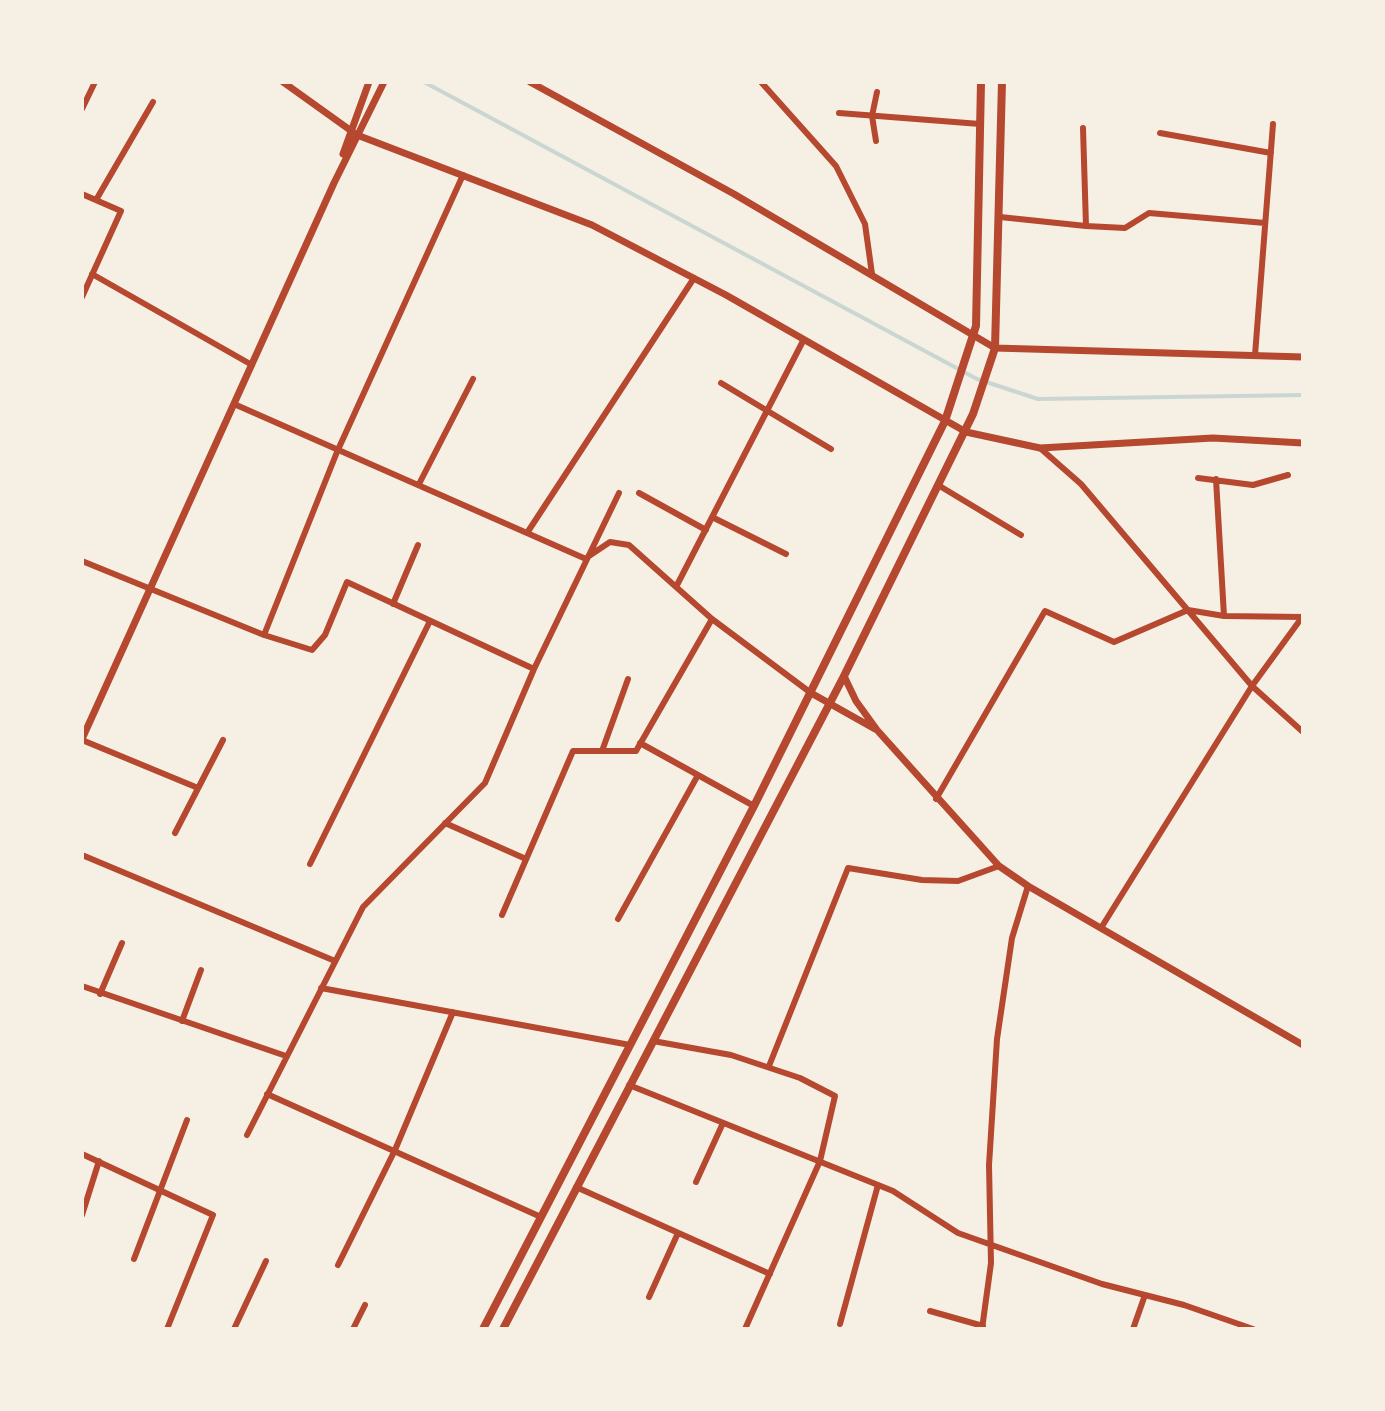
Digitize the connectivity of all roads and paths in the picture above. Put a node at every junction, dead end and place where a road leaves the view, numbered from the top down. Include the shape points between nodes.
1 (95, 82) edge
2 (283, 82) edge
3 (369, 82) edge
4 (384, 82) edge
5 (530, 82) edge
6 (761, 82) edge
7 (981, 82) edge
8 (1002, 82) edge
9 (877, 92) dead end
10 (153, 102) dead end
11 (82, 109) edge
12 (839, 113) dead end
13 (872, 116) junction
14 (980, 124) junction
15 (1273, 124) dead end
16 (1083, 128) dead end
17 (354, 133) junction
18 (1160, 133) dead end
19 (876, 141) dead end
20 (1271, 153) junction
21 (463, 175) junction
22 (82, 194) edge
23 (96, 200) junction
24 (1000, 217) junction
25 (1265, 223) junction
26 (1086, 226) junction
27 (92, 274) junction
28 (872, 274) junction
29 (694, 278) junction
30 (82, 297) edge
31 (974, 338) junction
32 (803, 341) junction
33 (995, 348) junction
34 (1255, 355) junction
35 (1303, 357) edge
36 (252, 365) junction
37 (473, 379) dead end
38 (721, 383) dead end
39 (234, 404) junction
40 (767, 411) junction
41 (945, 421) junction
42 (966, 432) junction
43 (1303, 443) edge
44 (1040, 448) junction
45 (831, 449) dead end
46 (337, 452) junction
47 (1288, 475) dead end
48 (1198, 478) dead end
49 (1216, 479) junction
50 (419, 484) junction
51 (938, 485) junction
52 (619, 493) dead end
53 (639, 493) dead end
54 (712, 517) junction
55 (706, 530) junction
56 (527, 533) junction
57 (1021, 535) dead end
58 (418, 545) dead end
59 (786, 554) dead end
60 (586, 559) junction
61 (82, 561) edge
62 (676, 587) junction
63 (152, 588) junction
64 (393, 604) junction
65 (1188, 610) junction
66 (1224, 616) junction
67 (1303, 616) edge
68 (712, 619) junction
69 (430, 621) junction
70 (264, 635) junction
71 (534, 669) junction
72 (844, 676) junction
73 (628, 679) dead end
74 (1252, 686) junction
75 (811, 693) junction
76 (829, 704) junction
77 (877, 730) junction
78 (1303, 732) edge
79 (82, 740) edge
80 (223, 740) dead end
81 (640, 743) junction
82 (602, 751) junction
83 (698, 775) junction
84 (198, 788) junction
85 (936, 799) junction
86 (754, 806) junction
87 (445, 823) junction
88 (175, 833) dead end
89 (82, 855) edge
90 (526, 859) junction
91 (310, 864) dead end
92 (999, 866) junction
93 (1028, 886) junction
94 (502, 915) dead end
95 (618, 919) dead end
96 (1101, 928) junction
97 (122, 943) dead end
98 (335, 961) junction
99 (201, 970) dead end
100 (82, 986) edge
101 (321, 988) junction
102 (100, 994) junction
103 (453, 1012) junction
104 (182, 1021) junction
105 (653, 1041) junction
106 (630, 1045) junction
107 (1303, 1045) edge
108 (286, 1056) junction
109 (769, 1066) junction
110 (629, 1085) junction
111 (267, 1094) junction
112 (187, 1120) dead end
113 (723, 1123) junction
114 (247, 1135) dead end
115 (395, 1150) junction
116 (82, 1154) edge
117 (99, 1161) junction
118 (820, 1161) junction
119 (696, 1182) dead end
120 (878, 1185) junction
121 (576, 1187) junction
122 (159, 1189) junction
123 (82, 1215) edge
124 (541, 1217) junction
125 (678, 1233) junction
126 (989, 1241) junction
127 (134, 1259) dead end
128 (266, 1261) dead end
129 (338, 1265) dead end
130 (770, 1274) junction
131 (1145, 1295) junction
132 (649, 1297) dead end
133 (365, 1305) dead end
134 (930, 1311) dead end
135 (840, 1324) dead end
136 (983, 1327) edge
137 (167, 1329) edge
138 (234, 1329) edge
139 (353, 1329) edge
140 (483, 1329) edge
141 (503, 1329) edge
142 (745, 1329) edge
143 (1133, 1329) edge
144 (1253, 1329) edge

1 - 11 street
2 - 17 street
3 - 17 street
4 - 17 street
5 - 28 street
6 - 28 street via 836,166 865,224
7 - 14 main road
8 - 24 main road
9 - 13 street
10 - 23 street
12 - 13 street
13 - 14 street
13 - 19 street
14 - 31 main road
15 - 20 street
16 - 26 street
17 - 21 street
17 - 36 street
18 - 20 street
20 - 25 street
21 - 29 street via 592,225
21 - 46 street
22 - 23 street
23 - 27 street via 121,211
24 - 26 street
24 - 33 main road
25 - 26 street via 1149,213 1125,228
25 - 34 street
27 - 30 street
27 - 36 street
28 - 31 street
29 - 32 street
29 - 56 street
31 - 33 street
31 - 41 main road
32 - 40 street
32 - 41 street
33 - 34 street
33 - 42 main road
34 - 35 street
36 - 39 street
37 - 50 street
38 - 40 street
39 - 46 street
39 - 63 street
40 - 45 street
40 - 54 street
41 - 42 street
41 - 75 main road
42 - 44 street
42 - 51 main road
43 - 44 street via 1213,438
44 - 65 street via 1081,484
46 - 50 street
46 - 70 street
47 - 49 street via 1253,485
48 - 49 street
49 - 66 street
50 - 56 street
51 - 57 street
51 - 72 main road
52 - 60 street
53 - 55 street
54 - 55 street
54 - 59 street
55 - 62 street
56 - 60 street
58 - 64 street
60 - 62 street via 610,542 629,545
60 - 71 street
61 - 63 street
62 - 68 street
63 - 70 street
63 - 79 street
64 - 69 street
64 - 70 street via 347,582 325,635 312,650
65 - 66 street
65 - 74 street
65 - 85 street via 1114,642 1045,611
66 - 67 street
67 - 74 street
68 - 75 street
68 - 81 street
69 - 71 street
69 - 91 street
71 - 87 street via 485,783
72 - 76 main road
72 - 77 street
73 - 82 street
74 - 78 street
74 - 96 street
75 - 76 street
75 - 86 main road
76 - 77 street
76 - 105 main road
77 - 85 street
79 - 84 street
80 - 84 street
81 - 82 street via 636,751
81 - 83 street
82 - 90 street via 573,751
83 - 86 street
83 - 95 street
84 - 88 street
85 - 92 street
86 - 106 main road
87 - 90 street
87 - 98 street via 363,907
89 - 98 street
90 - 94 street
92 - 93 street
92 - 109 street via 958,881 848,868
93 - 96 street
93 - 126 street via 1012,938 997,1039
96 - 107 street
97 - 102 street
98 - 101 street
99 - 104 street
100 - 102 street
101 - 103 street
101 - 108 street
102 - 104 street
103 - 106 street
103 - 115 street
104 - 108 street
105 - 109 street
105 - 110 main road
106 - 124 main road
108 - 111 street
109 - 118 street via 835,1096
110 - 113 street
110 - 121 main road
111 - 114 street
111 - 115 street
112 - 122 street
113 - 118 street
113 - 119 street
115 - 124 street
115 - 129 street
116 - 117 street
117 - 122 street
117 - 123 street
118 - 120 street
118 - 130 street
120 - 126 street via 911,1200 958,1233
120 - 135 street
121 - 125 street
121 - 141 main road
122 - 127 street
122 - 137 street via 213,1215
124 - 140 main road
125 - 130 street
125 - 132 street
126 - 131 street
126 - 136 street
128 - 138 street
130 - 142 street
131 - 143 street
131 - 144 street
133 - 139 street
134 - 136 street

